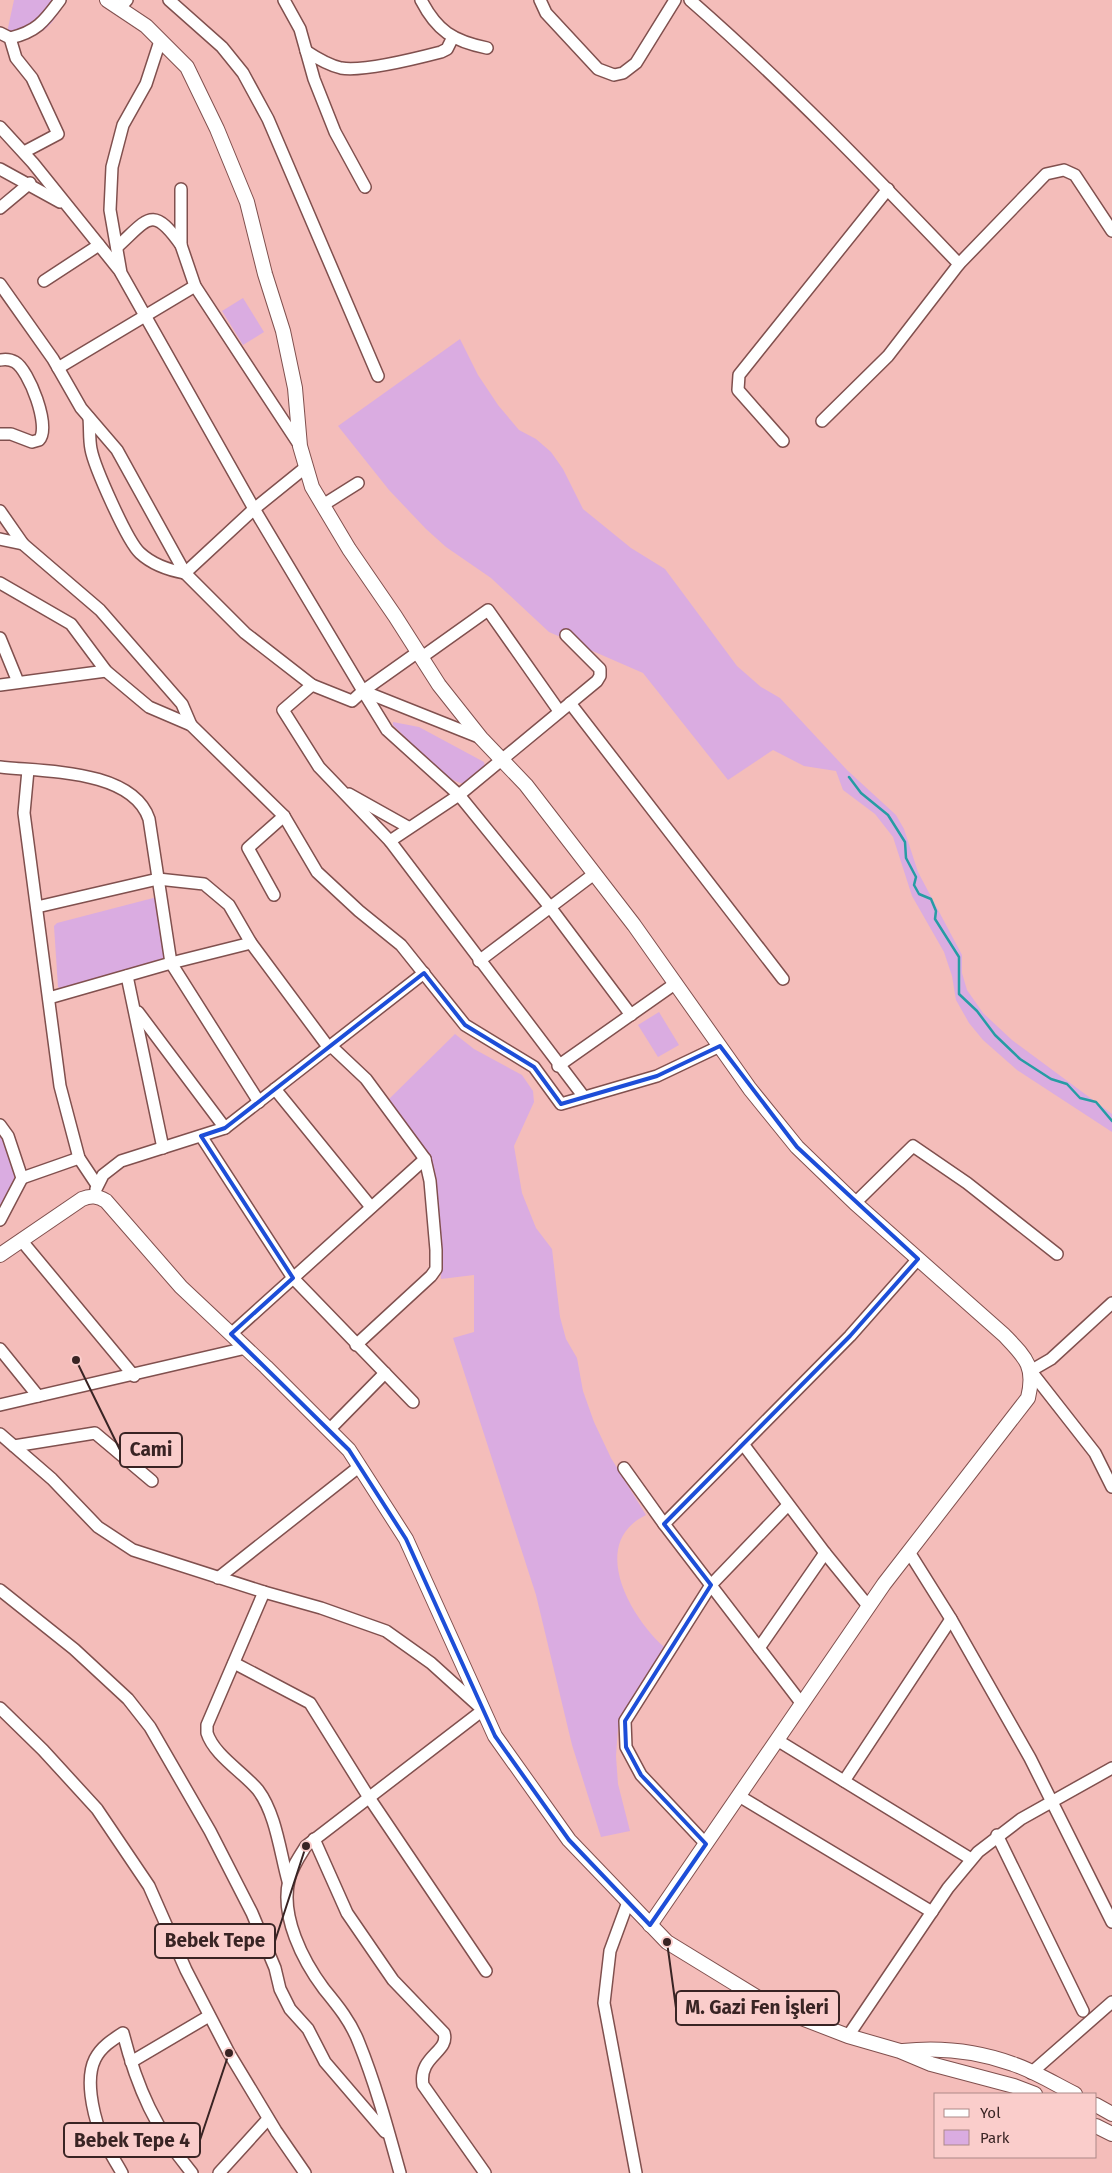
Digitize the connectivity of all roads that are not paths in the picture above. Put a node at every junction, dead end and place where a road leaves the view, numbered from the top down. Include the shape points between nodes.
1 (60, 0) edge
2 (107, 0) edge
3 (170, 0) edge
4 (284, 0) edge
5 (421, 0) edge
6 (540, 0) edge
7 (675, 0) edge
8 (690, 0) edge
9 (123, 4) edge
10 (5, 36) edge
11 (453, 37) junction
12 (160, 41) junction
13 (487, 48) dead end
14 (306, 51) junction
15 (0, 127) edge
16 (24, 152) junction
17 (0, 169) edge
18 (30, 183) junction
19 (365, 187) dead end
20 (181, 189) dead end
21 (888, 189) junction
22 (68, 207) junction
23 (0, 208) edge
24 (1112, 231) edge
25 (99, 245) junction
26 (181, 245) junction
27 (117, 247) junction
28 (959, 264) junction
29 (121, 273) junction
30 (44, 281) dead end
31 (195, 286) junction
32 (1, 287) edge
33 (144, 314) junction
34 (0, 360) edge
35 (58, 368) junction
36 (378, 376) dead end
37 (89, 418) junction
38 (822, 420) dead end
39 (0, 434) edge
40 (783, 441) dead end
41 (300, 446) junction
42 (306, 467) junction
43 (358, 483) dead end
44 (323, 505) junction
45 (254, 508) junction
46 (0, 511) edge
47 (0, 540) edge
48 (23, 544) junction
49 (185, 573) junction
50 (0, 583) edge
51 (566, 635) dead end
52 (0, 638) edge
53 (420, 654) junction
54 (106, 671) junction
55 (18, 682) junction
56 (0, 685) edge
57 (312, 685) junction
58 (363, 691) junction
59 (570, 703) junction
60 (560, 711) junction
61 (191, 725) junction
62 (481, 738) junction
63 (501, 760) junction
64 (0, 767) edge
65 (28, 770) junction
66 (339, 788) junction
67 (459, 795) junction
68 (284, 816) junction
69 (408, 827) junction
70 (390, 841) junction
71 (594, 874) junction
72 (158, 879) junction
73 (274, 894) dead end
74 (37, 907) junction
75 (550, 907) junction
76 (251, 943) junction
77 (479, 961) junction
78 (171, 963) junction
79 (424, 973) junction
80 (127, 976) junction
81 (783, 979) dead end
82 (676, 983) junction
83 (49, 998) junction
84 (135, 1009) junction
85 (631, 1015) junction
86 (720, 1046) junction
87 (330, 1047) junction
88 (558, 1066) junction
89 (275, 1089) junction
90 (584, 1098) junction
91 (259, 1102) junction
92 (0, 1125) edge
93 (225, 1128) junction
94 (201, 1136) junction
95 (163, 1148) junction
96 (79, 1158) junction
97 (425, 1159) junction
98 (22, 1178) junction
99 (96, 1190) junction
100 (855, 1203) junction
101 (371, 1208) junction
102 (0, 1220) edge
103 (21, 1240) junction
104 (1057, 1254) dead end
105 (0, 1255) edge
106 (918, 1259) junction
107 (293, 1278) junction
108 (1112, 1304) edge
109 (231, 1334) junction
110 (356, 1345) junction
111 (246, 1348) junction
112 (0, 1349) edge
113 (1031, 1370) junction
114 (385, 1374) junction
115 (134, 1376) junction
116 (38, 1396) junction
117 (413, 1402) dead end
118 (0, 1405) edge
119 (329, 1430) junction
120 (0, 1434) edge
121 (743, 1444) junction
122 (14, 1446) junction
123 (360, 1466) junction
124 (624, 1468) dead end
125 (152, 1481) dead end
126 (1112, 1487) edge
127 (788, 1505) junction
128 (664, 1524) junction
129 (909, 1552) junction
130 (825, 1553) junction
131 (218, 1578) junction
132 (711, 1585) junction
133 (0, 1590) edge
134 (264, 1592) junction
135 (869, 1607) junction
136 (950, 1618) junction
137 (759, 1648) junction
138 (234, 1663) junction
139 (802, 1704) junction
140 (0, 1708) edge
141 (483, 1710) junction
142 (777, 1740) junction
143 (1112, 1768) edge
144 (844, 1781) junction
145 (368, 1796) junction
146 (739, 1796) junction
147 (1053, 1800) junction
148 (997, 1836) junction
149 (314, 1839) junction
150 (706, 1844) junction
151 (971, 1859) junction
152 (288, 1881) junction
153 (628, 1902) junction
154 (932, 1912) junction
155 (1112, 1922) edge
156 (650, 1925) junction
157 (486, 1971) dead end
158 (1112, 2002) edge
159 (1083, 2011) dead end
160 (209, 2016) junction
161 (848, 2036) junction
162 (900, 2051) junction
163 (131, 2062) junction
164 (1031, 2072) junction
165 (1032, 2093) edge
166 (1073, 2093) edge
167 (1097, 2106) edge
168 (1112, 2114) edge
169 (268, 2119) junction
170 (1097, 2126) edge
171 (1112, 2134) edge
172 (390, 2138) junction
173 (122, 2173) edge
174 (192, 2173) edge
175 (219, 2173) edge
176 (306, 2173) edge
177 (400, 2173) edge
178 (485, 2173) edge
179 (636, 2173) edge

1 - 10 street via 39,26 25,34
2 - 9 street
3 - 36 street via 222,46 243,73 268,120
4 - 14 street via 300,28
5 - 11 street via 431,19
6 - 7 street via 546,13 598,69 614,75 636,63
8 - 21 street via 744,48
9 - 12 street
10 - 16 street via 16,58 32,78 58,134
11 - 13 street via 466,44
11 - 14 street via 441,52 364,67 344,68 324,63
12 - 27 street via 146,84 123,125 112,167 110,210
12 - 41 street via 187,68 247,202 283,331 295,388
14 - 19 street via 335,132
15 - 16 street
16 - 22 street
17 - 18 street
18 - 22 street
18 - 23 street
20 - 26 street
21 - 28 street
21 - 40 street via 739,376 738,390
22 - 25 street
24 - 28 street via 1075,175 1058,170 1046,174
25 - 29 street
25 - 30 street
26 - 27 street via 161,221 154,218 146,221
26 - 31 street
27 - 29 street
28 - 38 street via 888,356
29 - 33 street
31 - 33 street
31 - 41 street
32 - 35 street
33 - 35 street
33 - 45 street
34 - 39 street via 11,360 20,365 38,400 44,430 42,438 32,442 11,434
35 - 37 street
37 - 49 street via 117,450
37 - 49 street via 91,450 108,496 138,552 160,566
41 - 42 street
42 - 44 street via 312,487
42 - 45 street
43 - 44 street
44 - 53 street via 348,549
45 - 49 street
45 - 58 street
46 - 48 street
47 - 48 street
48 - 61 street via 100,610 182,704
49 - 57 street via 245,633
50 - 54 street via 71,624
51 - 59 street via 601,672 597,681
52 - 55 street
53 - 58 street
53 - 60 street via 488,610
53 - 62 street
54 - 55 street
54 - 61 street via 148,707
55 - 56 street
57 - 58 street via 352,701
57 - 66 street via 283,710 319,767
58 - 62 street
58 - 67 street via 387,730
59 - 60 street
59 - 81 street
60 - 63 street
61 - 68 street
62 - 63 street
63 - 67 street
63 - 71 street via 526,786
64 - 65 street
65 - 72 street via 98,778 139,800 149,819
65 - 74 street via 24,813
66 - 69 street
66 - 70 street
67 - 69 street
67 - 75 street
68 - 73 street via 248,848
68 - 79 street via 317,872 402,945
69 - 70 street
70 - 77 street
71 - 75 street
71 - 82 street
72 - 74 street
72 - 76 street via 204,884 229,905
72 - 78 street
74 - 83 street
75 - 77 street
75 - 85 street
76 - 78 street
76 - 87 street
77 - 88 street
78 - 80 street
78 - 91 street
79 - 87 street
79 - 90 street via 465,1026 534,1067 560,1104
80 - 83 street
80 - 84 street
82 - 85 street
82 - 86 street
83 - 96 street via 60,1086
84 - 93 street
84 - 95 street
85 - 88 street
86 - 90 street via 657,1076
86 - 100 street via 797,1147
87 - 89 street
87 - 97 street via 366,1079
88 - 90 street
89 - 91 street
89 - 101 street
91 - 93 street
92 - 98 street via 8,1136
93 - 94 street
94 - 95 street
94 - 107 street
95 - 99 street via 111,1166
96 - 98 street
96 - 99 street
97 - 101 street
97 - 110 street via 430,1181 436,1269
98 - 102 street
99 - 103 street
99 - 109 street via 181,1287
100 - 104 street via 913,1146 967,1183
100 - 106 street
101 - 107 street
103 - 105 street
103 - 115 street
106 - 113 street via 1025,1356
106 - 121 street via 850,1336
107 - 109 street
107 - 110 street
108 - 113 street via 1051,1359
109 - 111 street
110 - 114 street
111 - 115 street
111 - 119 street
112 - 116 street
113 - 126 street via 1095,1453
113 - 129 street via 1028,1398
114 - 117 street
114 - 119 street
115 - 116 street
116 - 118 street
119 - 123 street
120 - 122 street
121 - 127 street
121 - 128 street
122 - 125 street via 95,1433
122 - 131 street via 52,1479 98,1527 134,1550
123 - 131 street
123 - 141 street via 406,1539
124 - 128 street
127 - 130 street
127 - 132 street
128 - 132 street
129 - 135 street
129 - 136 street
130 - 135 street
130 - 137 street
131 - 134 street
132 - 137 street
132 - 150 street via 625,1722 626,1747 641,1775
133 - 172 street via 74,1649 128,1699 150,1728 252,1912 290,2009 308,2029 325,2062
134 - 138 street
134 - 141 street via 386,1631 431,1663
135 - 139 street
136 - 144 street
136 - 147 street
137 - 139 street
138 - 145 street via 310,1703
138 - 152 street via 207,1733 268,1806
139 - 142 street
140 - 160 street via 97,1809 149,1886
141 - 145 street
141 - 153 street via 495,1736 569,1840
142 - 144 street
142 - 146 street
143 - 147 street
144 - 151 street
145 - 149 street
145 - 157 street
146 - 150 street
146 - 154 street
147 - 148 street
147 - 155 street
148 - 151 street
148 - 159 street
149 - 152 street via 294,1864
149 - 178 street via 347,1913 393,1980 444,2033 443,2046 423,2068 423,2085
150 - 156 street
151 - 154 street
152 - 172 street via 287,1899 293,1928 304,1957 344,2013 359,2042
153 - 156 street
153 - 179 street via 610,1951 604,2002
154 - 161 street
156 - 161 street via 667,1942 773,2007
158 - 164 street
160 - 163 street
160 - 169 street
161 - 162 street
162 - 164 street via 957,2050 1013,2064
162 - 165 street via 931,2064
163 - 173 street via 123,2033 102,2049 91,2072 90,2085 100,2133
163 - 174 street via 146,2105 173,2150
164 - 166 street
167 - 168 street
169 - 175 street
169 - 176 street
170 - 171 street
172 - 177 street

